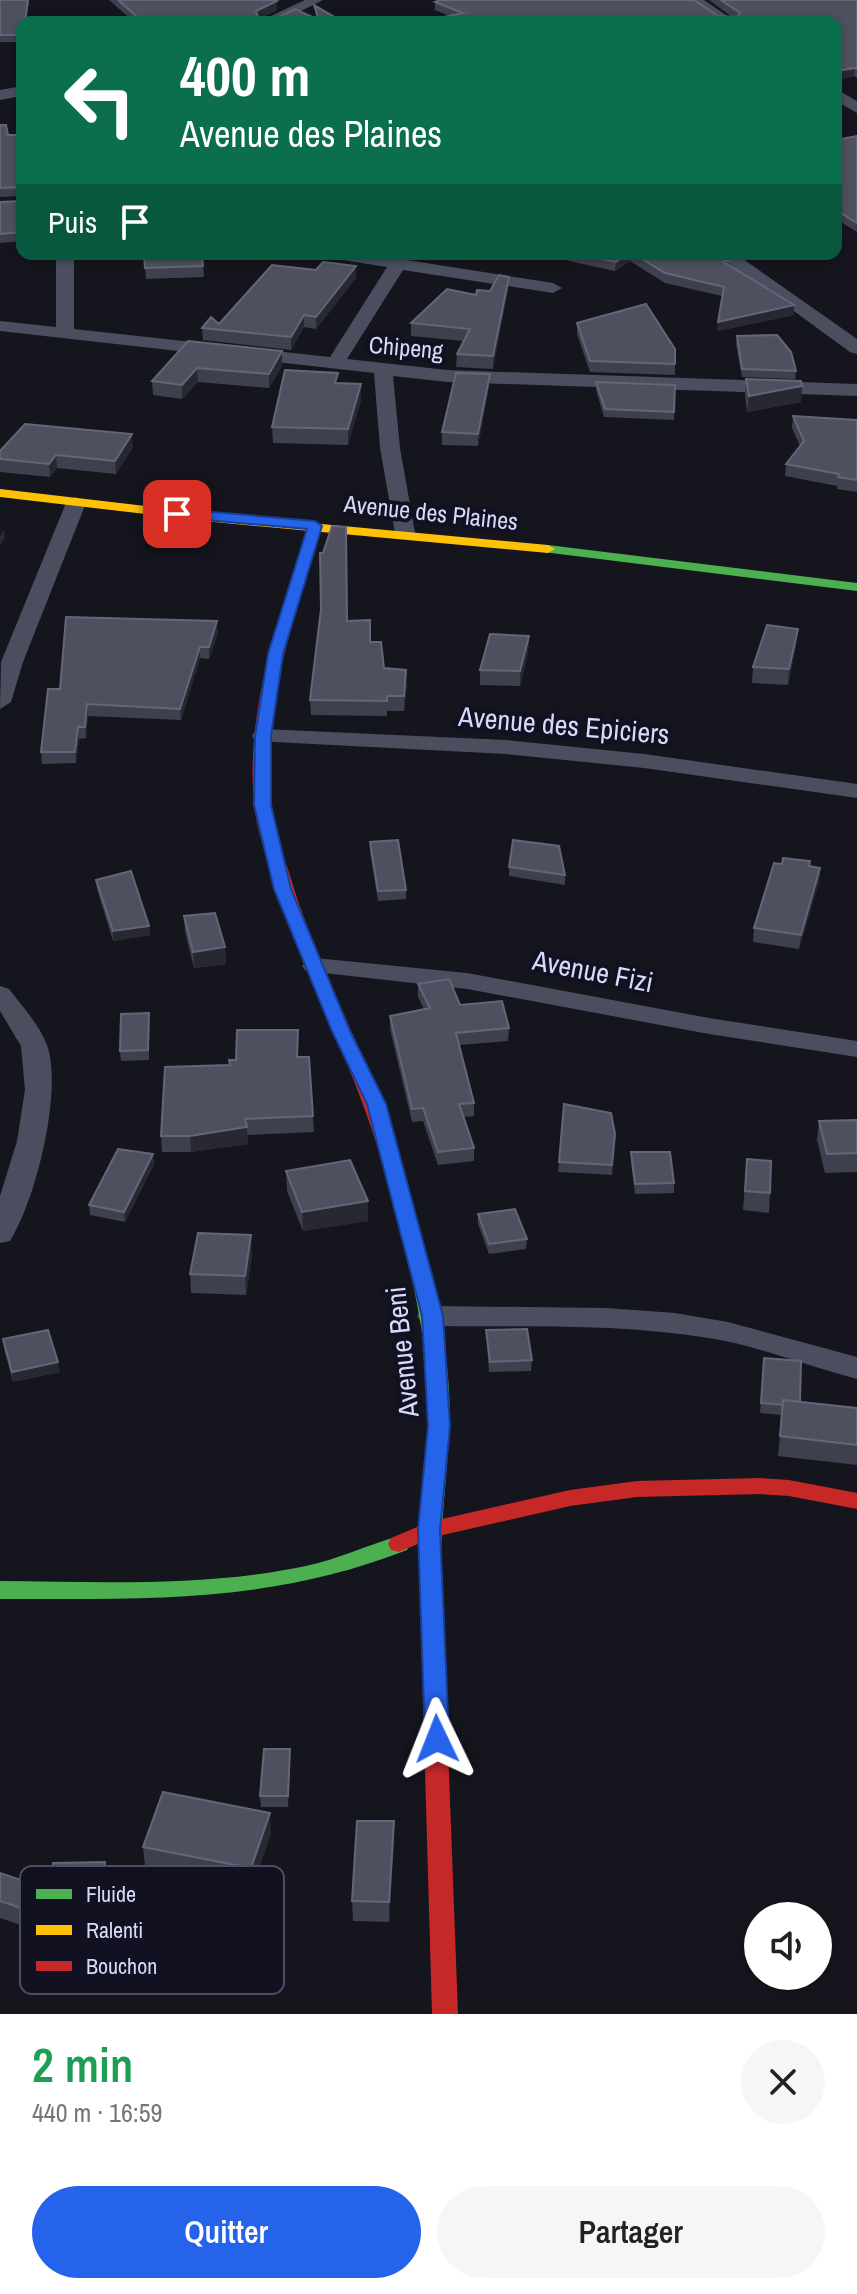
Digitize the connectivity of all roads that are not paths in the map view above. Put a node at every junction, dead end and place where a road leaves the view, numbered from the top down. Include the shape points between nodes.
1 (316, 0) edge
2 (694, 0) edge
3 (282, 16) edge
4 (719, 16) edge
5 (65, 260) edge
6 (377, 260) edge
7 (733, 260) edge
8 (398, 263) junction
9 (553, 288) dead end
10 (0, 326) edge
11 (65, 332) junction
12 (857, 348) edge
13 (334, 365) junction
14 (383, 371) junction
15 (857, 390) edge
16 (0, 493) edge
17 (76, 503) junction
18 (315, 526) junction
19 (405, 533) junction
20 (857, 587) edge
21 (0, 702) edge
22 (263, 736) junction
23 (857, 791) edge
24 (315, 966) junction
25 (0, 994) edge
26 (857, 1049) edge
27 (0, 1234) edge
28 (432, 1316) junction
29 (857, 1368) edge
30 (857, 1501) edge
31 (429, 1530) junction
32 (0, 1590) edge
33 (445, 2014) edge

1 - 3 street
2 - 4 street
5 - 11 street
6 - 8 street
7 - 12 street
8 - 9 street
8 - 13 street
10 - 11 street, Chipeng
11 - 13 street, Chipeng
13 - 14 street, Chipeng
14 - 15 street, Chipeng
14 - 19 street
16 - 17 street, Avenue des Plaines
17 - 18 street, Avenue des Plaines
17 - 21 street
18 - 19 street, Avenue des Plaines
18 - 22 street, Avenue Beni via 276,654
19 - 20 street, Avenue des Plaines
22 - 23 street, Avenue des Epiciers via 522,748
22 - 24 street, Avenue Beni via 262,805 283,889
24 - 26 street, Avenue Fizi via 480,983
24 - 28 street, Avenue Beni via 376,1104
25 - 27 street via 32,1042 37,1089 28,1147
28 - 29 street via 642,1321 709,1328
28 - 31 street, Avenue Beni via 439,1426
30 - 31 street via 760,1486 637,1489 570,1498
31 - 32 street via 370,1558 311,1575 163,1590
31 - 33 street, Avenue Beni

